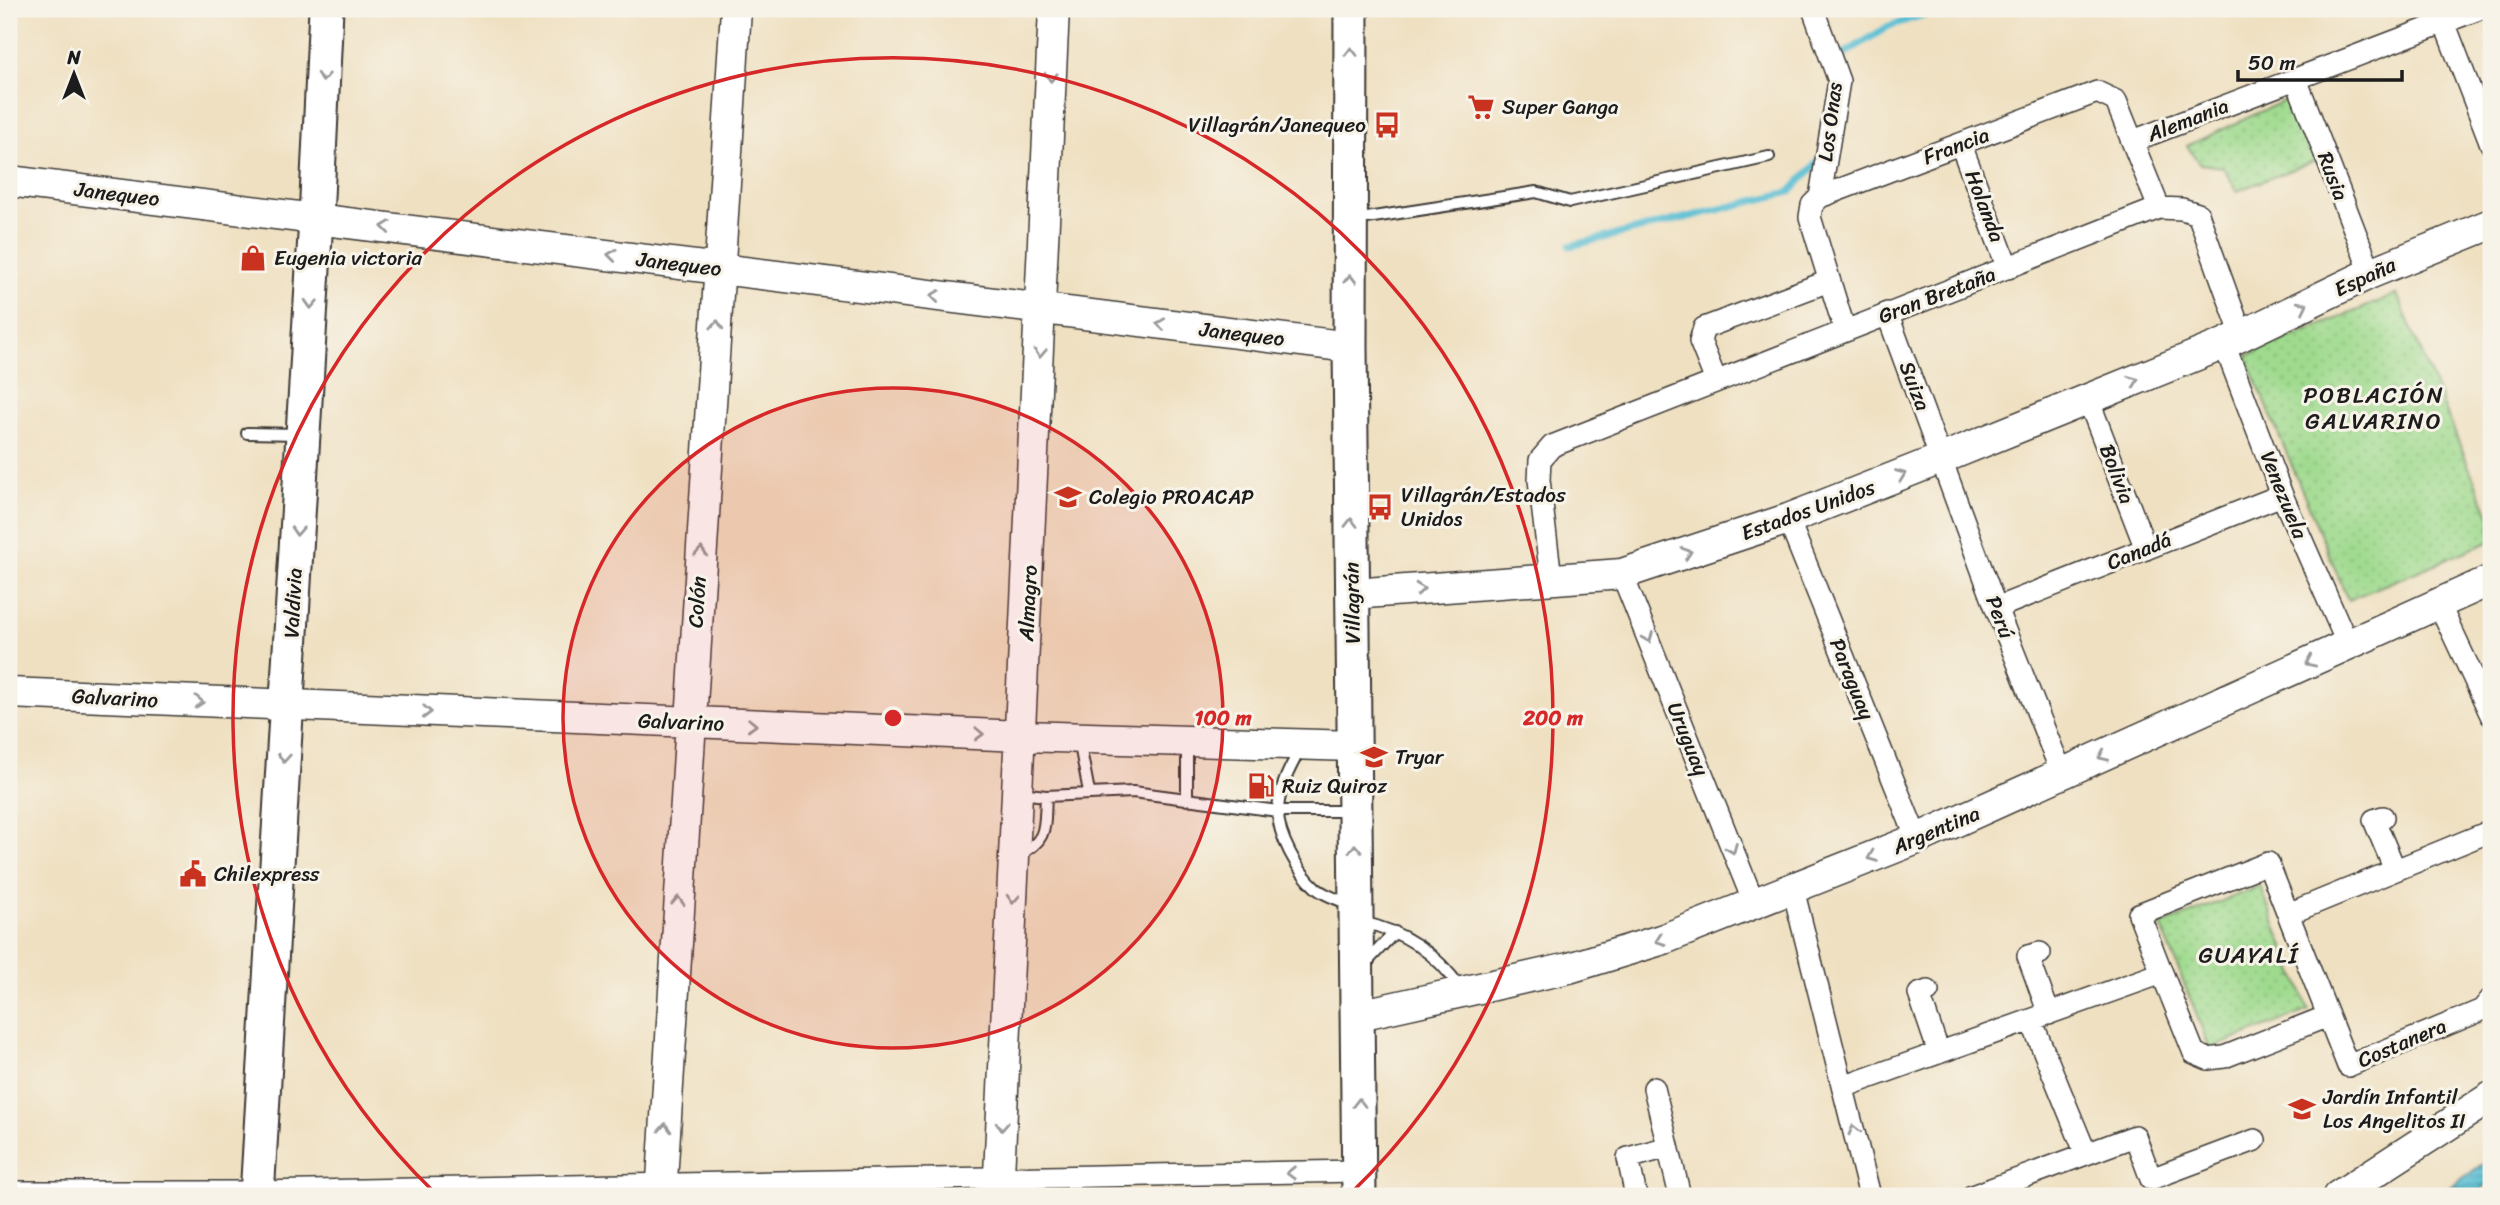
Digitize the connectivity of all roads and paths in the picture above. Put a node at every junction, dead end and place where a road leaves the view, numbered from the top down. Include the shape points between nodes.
1 (326, 9) edge
2 (736, 9) edge
3 (1054, 9) edge
4 (1351, 9) edge
5 (1813, 9) edge
6 (2479, 9) edge
7 (2444, 22) junction
8 (2296, 79) junction
9 (2133, 141) junction
10 (2491, 144) edge
11 (1961, 145) junction
12 (1769, 157) dead end
13 (9, 181) edge
14 (1820, 197) junction
15 (2159, 208) junction
16 (316, 219) junction
17 (1351, 221) junction
18 (2491, 224) edge
19 (2008, 268) junction
20 (721, 269) junction
21 (2371, 273) junction
22 (1829, 281) junction
23 (1042, 309) junction
24 (1887, 313) junction
25 (1845, 331) junction
26 (2233, 340) junction
27 (1350, 347) junction
28 (1716, 382) junction
29 (2088, 399) junction
30 (247, 433) dead end
31 (303, 434) junction
32 (1943, 458) junction
33 (2282, 495) junction
34 (1788, 519) junction
35 (2146, 549) junction
36 (1622, 574) junction
37 (1551, 578) junction
38 (2491, 580) edge
39 (1352, 594) junction
40 (2439, 604) junction
41 (1996, 608) junction
42 (2348, 645) junction
43 (9, 693) edge
44 (287, 706) junction
45 (2491, 715) edge
46 (689, 723) junction
47 (1022, 736) junction
48 (1078, 737) junction
49 (1187, 741) junction
50 (1303, 745) junction
51 (1354, 746) junction
52 (2063, 774) junction
53 (1089, 792) junction
54 (1033, 794) junction
55 (1187, 800) junction
56 (1278, 811) junction
57 (1354, 811) junction
58 (2383, 817) dead end
59 (2491, 831) edge
60 (1917, 839) junction
61 (2395, 870) junction
62 (1793, 889) junction
63 (1754, 903) junction
64 (1357, 914) junction
65 (2288, 914) junction
66 (1395, 932) junction
67 (2040, 953) dead end
68 (1358, 972) junction
69 (2162, 973) junction
70 (1928, 991) dead end
71 (1463, 992) junction
72 (2491, 999) edge
73 (1359, 1015) junction
74 (2328, 1016) junction
75 (2040, 1017) junction
76 (1939, 1053) junction
77 (1843, 1087) junction
78 (1654, 1088) dead end
79 (2491, 1097) edge
80 (2255, 1140) dead end
81 (1668, 1147) junction
82 (2086, 1154) junction
83 (1359, 1184) edge
84 (999, 1188) edge
85 (661, 1189) edge
86 (9, 1192) edge
87 (257, 1194) edge
88 (1636, 1196) edge
89 (1680, 1196) edge
90 (1870, 1196) edge
91 (1972, 1196) edge
92 (2338, 1196) edge

1 -> 16 main road, Valdivia
2 - 20 street, Colón
3 -> 23 street, Almagro
17 -> 4 main road, Villagrán
5 - 14 street, Los Onas via 1836,73
6 - 7 street, Alemania
7 - 8 street, Alemania
7 - 10 street
8 - 9 street, Alemania
8 - 21 street, Rusia
9 - 11 street, Francia via 2116,101 2097,92
9 - 15 street, Francia
11 - 14 street, Francia
11 - 19 street, Holanda
12 - 17 lane via 1570,202 1536,192
13 - 16 street, Janequeo
14 - 22 street via 1812,205 1810,217
15 - 19 street, Gran Bretaña
15 - 26 street, Venezuela via 2198,214
20 -> 16 street, Janequeo
16 -> 31 main road, Valdivia
27 -> 17 main road, Villagrán
18 - 21 street, España
19 - 24 street, Gran Bretaña
23 -> 20 street, Janequeo
46 -> 20 street, Colón
26 -> 21 street, España
22 - 25 street
22 - 28 street via 1704,328 1700,341
27 -> 23 street, Janequeo
23 -> 47 street, Almagro
24 - 25 street, Gran Bretaña
24 - 32 street, Suiza
25 - 28 street, Gran Bretaña
29 -> 26 street, Estados Unidos
26 - 33 street, Venezuela
39 -> 27 main road, Villagrán
28 - 37 street, Gran Bretaña via 1552,446 1540,460
29 - 32 street, Estados Unidos
29 - 35 street, Bolivia
30 - 31 lane
31 -> 44 main road, Valdivia
34 -> 32 street, Estados Unidos
32 - 41 street, Perú
33 - 35 street, Canadá
33 - 42 street, Venezuela
36 -> 34 street, Estados Unidos
34 - 60 street, Paraguay
35 - 41 street, Canadá
36 - 37 street, Estados Unidos
36 -> 63 street, Uruguay
39 -> 37 street, Estados Unidos
38 - 40 street, Argentina
39 - 51 main road, Villagrán
40 - 42 street, Argentina
40 - 45 street
41 - 52 street, Perú
42 -> 52 street, Argentina
43 -> 44 street, Galvarino
44 -> 46 street, Galvarino
44 -> 87 main road, Valdivia
46 -> 47 street, Galvarino
85 -> 46 street, Colón
47 - 48 street, Galvarino
47 - 54 street, Almagro
48 - 49 street, Galvarino
48 - 53 lane
49 - 50 street, Galvarino
49 - 55 lane
50 - 51 street, Galvarino
50 - 56 lane via 1287,773
51 - 57 main road, Villagrán
52 - 60 street, Argentina
53 - 54 lane
53 - 55 lane via 1133,792
54 -> 84 street, Almagro via 1016,857
55 - 56 lane
56 - 57 lane
56 - 64 lane via 1296,862 1317,889
64 -> 57 main road, Villagrán
58 - 61 street via 2374,820
59 - 61 street
60 -> 62 street, Argentina
61 - 65 street
62 - 63 street, Argentina
62 - 77 street
63 -> 71 street, Argentina via 1619,954
64 - 66 lane
64 - 68 main road, Villagrán
65 - 69 street via 2268,863 2139,914
65 - 74 street
66 - 68 lane
66 - 71 lane via 1429,953
67 - 75 street via 2028,956
68 - 73 main road, Villagrán
69 - 74 street via 2194,1053 2208,1059 2224,1057
69 - 75 street
70 - 76 street via 1919,994
71 - 73 street, Argentina
72 - 74 street, Costanera via 2482,1010 2348,1066
83 -> 73 main road, Villagrán
75 - 76 street
75 - 82 street
76 - 77 street
90 -> 77 street
78 - 81 street
79 - 92 street
80 - 82 street via 2151,1179 2135,1136
81 - 88 street via 1628,1158
81 - 89 street
82 - 91 street
83 -> 84 street
84 - 85 street
85 - 87 street
86 - 87 street

